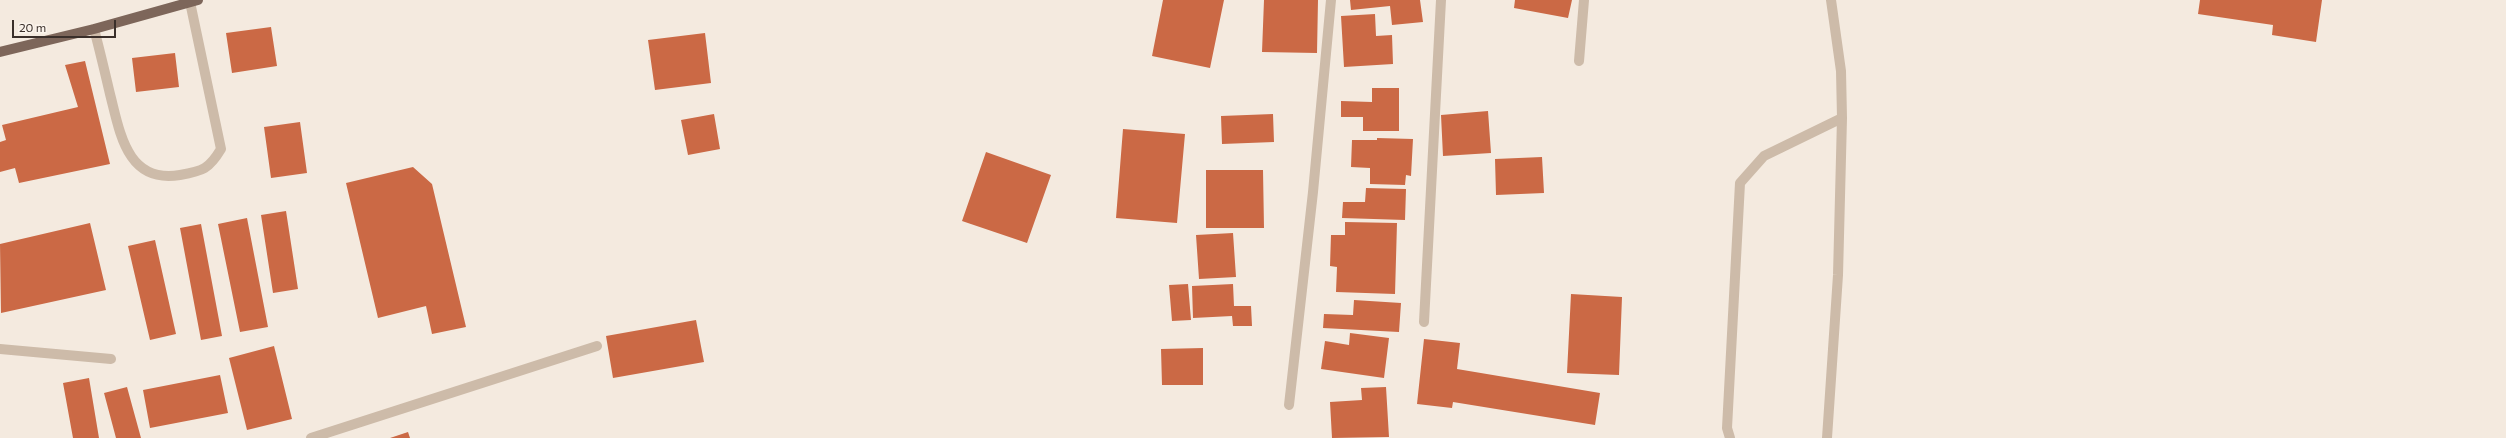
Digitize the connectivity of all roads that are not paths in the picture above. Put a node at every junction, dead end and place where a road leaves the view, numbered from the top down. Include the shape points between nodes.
1 (1331, 0) edge
2 (1441, 0) edge
3 (1584, 0) edge
4 (1831, 0) edge
5 (194, 1) edge
6 (94, 29) junction
7 (0, 52) edge
8 (1579, 61) dead end
9 (1842, 118) junction
10 (1424, 322) dead end
11 (597, 346) dead end
12 (0, 349) edge
13 (111, 359) dead end
14 (1289, 405) dead end
15 (311, 438) edge
16 (1730, 438) edge
17 (1827, 438) edge

1 - 14 street
2 - 10 street
3 - 8 street
4 - 9 street via 1841,71
5 - 6 main road
5 - 6 street via 221,149 212,164 194,172 173,176 161,175 145,170 133,159 122,141
6 - 7 main road
9 - 16 street via 1764,156 1740,183 1727,428
9 - 17 street via 1838,275
11 - 15 street
12 - 13 street

